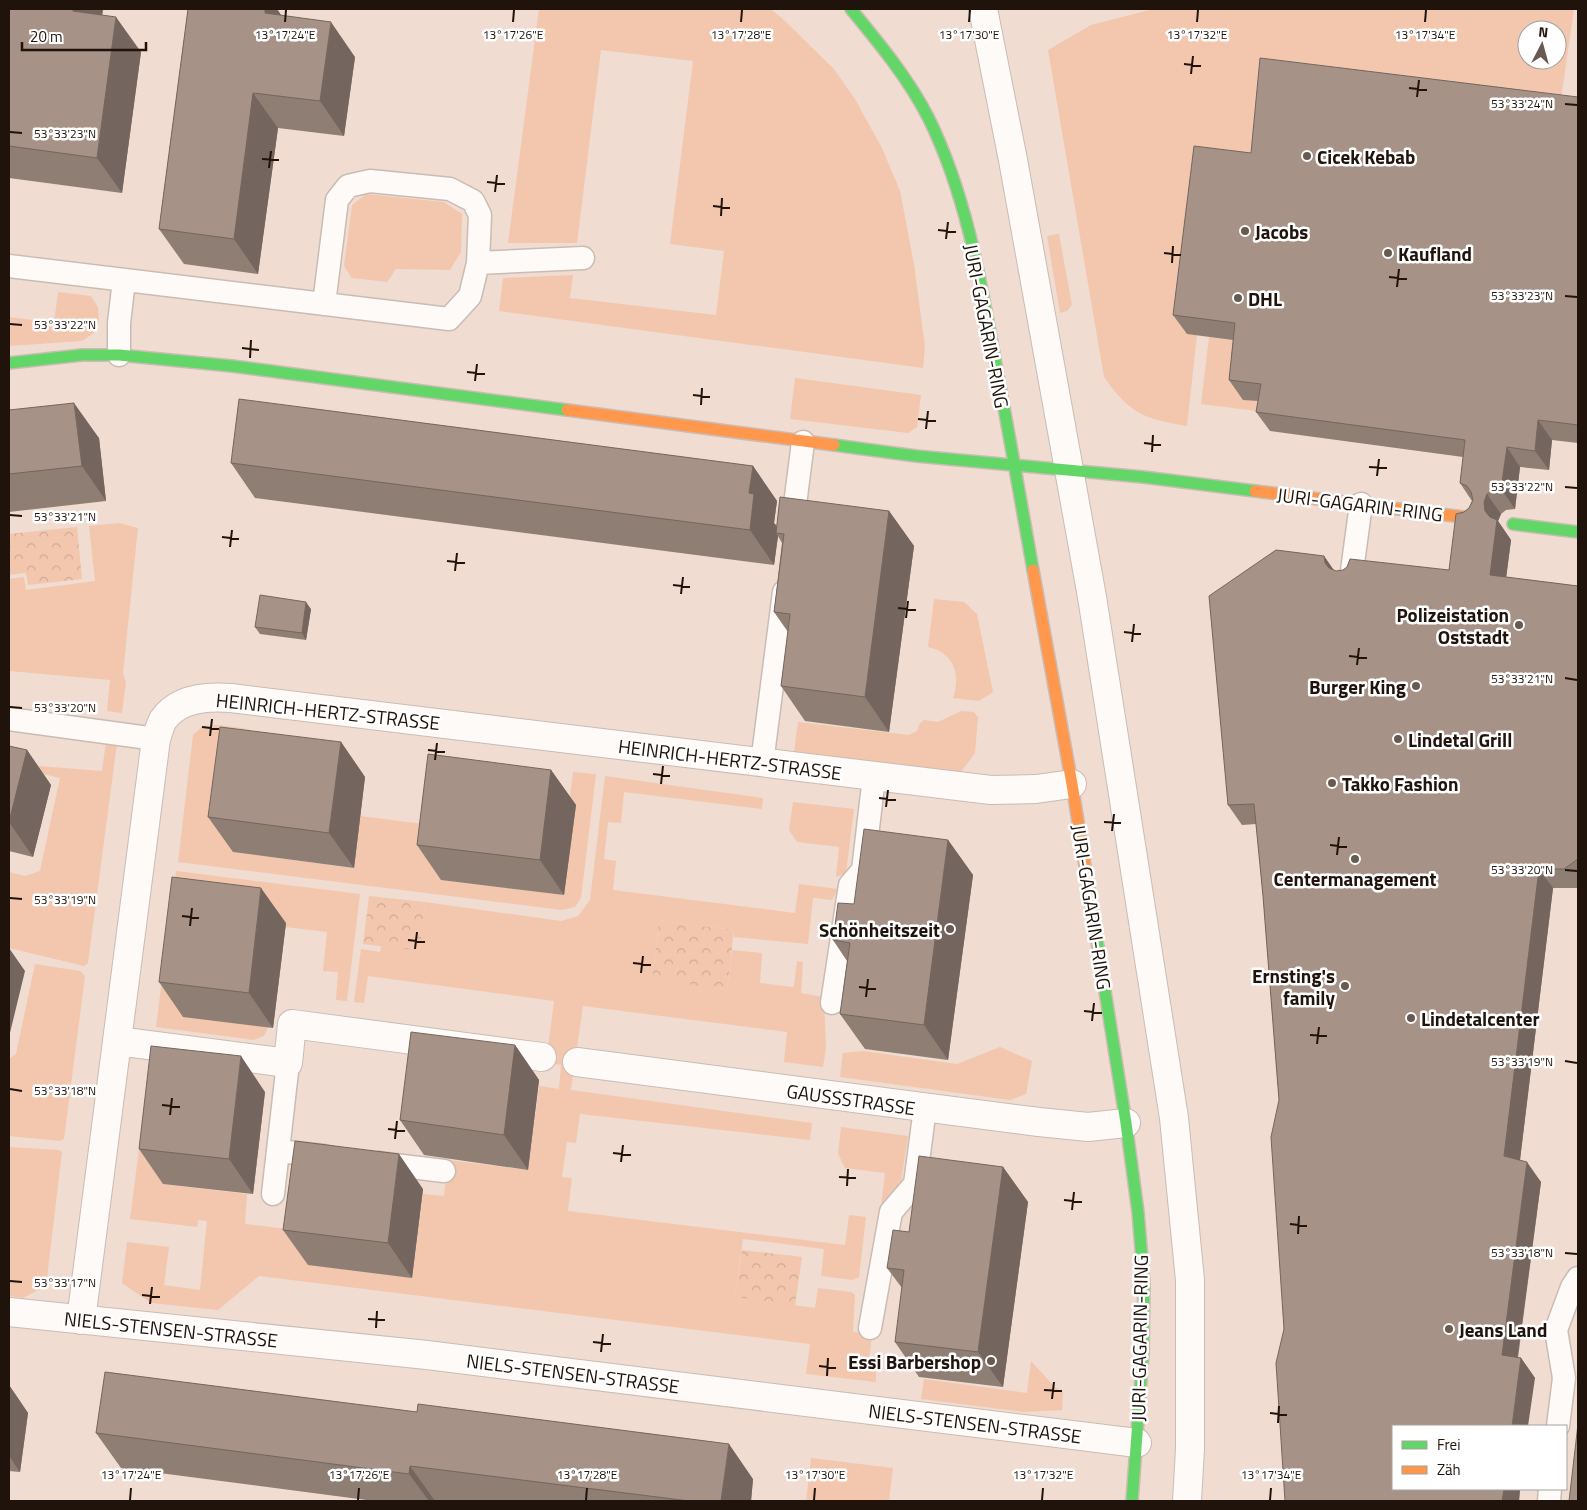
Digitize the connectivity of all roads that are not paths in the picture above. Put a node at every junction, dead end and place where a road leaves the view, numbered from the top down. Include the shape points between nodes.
1 (851, 9) edge
2 (984, 9) edge
3 (583, 258) dead end
4 (478, 263) junction
5 (9, 266) edge
6 (124, 280) junction
7 (324, 304) junction
8 (118, 355) junction
9 (9, 363) edge
10 (802, 442) junction
11 (1014, 465) junction
12 (1069, 470) junction
13 (1361, 504) junction
14 (1471, 518) edge
15 (1513, 524) dead end
16 (1578, 532) edge
17 (790, 545) edge
18 (786, 574) edge
19 (1351, 578) edge
20 (9, 719) edge
21 (156, 739) junction
22 (762, 763) junction
23 (874, 777) junction
24 (1072, 784) junction
25 (832, 1003) dead end
26 (117, 1041) junction
27 (542, 1057) dead end
28 (577, 1062) dead end
29 (288, 1063) junction
30 (925, 1108) junction
31 (1126, 1123) junction
32 (278, 1151) junction
33 (444, 1171) edge
34 (273, 1194) dead end
35 (1578, 1278) edge
36 (9, 1312) edge
37 (81, 1320) junction
38 (870, 1328) dead end
39 (1558, 1425) edge
40 (1137, 1443) junction
41 (1132, 1501) edge
42 (1187, 1501) edge

1 - 11 street, JURI-GAGARIN-RING via 884,48 914,93 936,136 954,184 972,244
2 - 12 street
3 - 4 lane
4 - 7 lane via 470,296 449,319
4 - 7 lane via 480,215 473,201 450,189 370,181 348,186 337,200
5 - 6 lane
6 - 7 lane
6 - 8 lane
8 - 9 street
8 - 10 street via 232,366
10 - 11 street
10 - 17 lane
11 - 12 street, JURI-GAGARIN-RING
11 - 24 street, JURI-GAGARIN-RING
12 - 13 street, JURI-GAGARIN-RING
12 - 42 street via 1175,1127 1190,1280
13 - 14 street, JURI-GAGARIN-RING
13 - 19 lane
15 - 16 street
18 - 22 lane
20 - 21 lane
21 - 22 street, HEINRICH-HERTZ-STRASSE via 164,720 178,706 212,696
21 - 26 street, HEINRICH-HERTZ-STRASSE
22 - 23 street, HEINRICH-HERTZ-STRASSE
23 - 24 street, HEINRICH-HERTZ-STRASSE via 991,790
23 - 25 lane via 863,870 850,886
24 - 31 street, JURI-GAGARIN-RING
26 - 29 street
26 - 37 street, HEINRICH-HERTZ-STRASSE
27 - 29 street via 292,1024
28 - 30 street, GAUSSSTRASSE
29 - 32 lane
30 - 31 street, GAUSSSTRASSE via 1088,1127
30 - 38 lane via 915,1184 891,1212
31 - 40 street, JURI-GAGARIN-RING via 1144,1284
32 - 33 lane
32 - 34 lane
35 - 39 lane via 1556,1330 1564,1378
36 - 37 street, NIELS-STENSEN-STRASSE
37 - 40 street, NIELS-STENSEN-STRASSE via 427,1354
40 - 41 street, JURI-GAGARIN-RING

